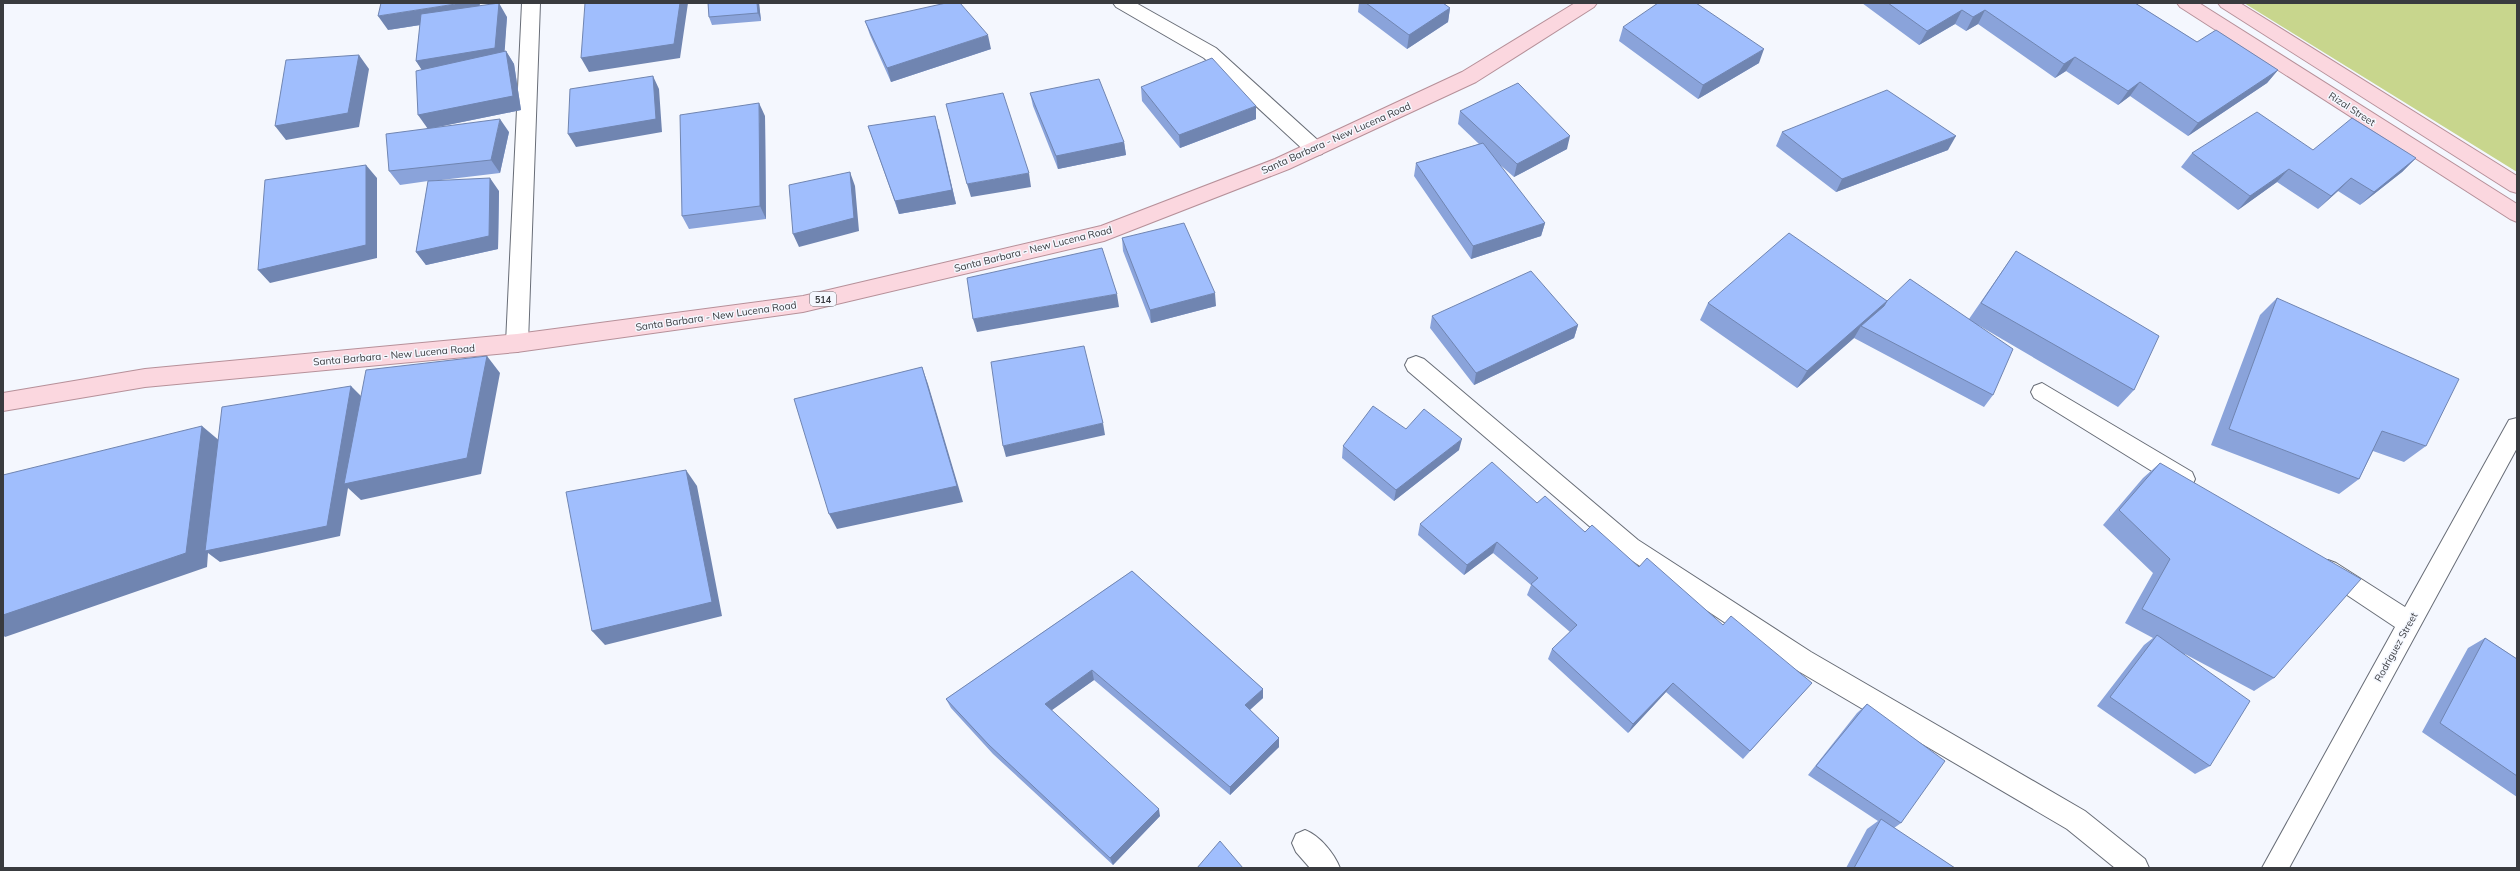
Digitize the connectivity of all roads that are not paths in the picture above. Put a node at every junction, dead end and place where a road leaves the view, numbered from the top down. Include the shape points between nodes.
1 (531, 3) edge
2 (1122, 3) edge
3 (1588, 3) edge
4 (2186, 3) edge
5 (2227, 3) edge
6 (1315, 149) junction
7 (2517, 186) edge
8 (2517, 214) edge
9 (517, 343) junction
10 (1416, 365) dead end
11 (2042, 392) dead end
12 (3, 402) edge
13 (2517, 427) edge
14 (2199, 488) edge
15 (2314, 561) edge
16 (2409, 623) junction
17 (1305, 843) dead end
18 (1327, 868) edge
19 (2136, 868) edge
20 (2275, 868) edge

1 - 9 street
2 - 6 street via 1210,54
3 - 6 main road, Santa Barbara - New Lucena Road / 514 via 1468,77
4 - 8 main road, Rizal Street
5 - 7 main road
6 - 9 main road, Santa Barbara - New Lucena Road / 514 via 1104,233 803,304
9 - 12 main road, Santa Barbara - New Lucena Road / 514 via 145,378
10 - 19 street via 1630,547 1802,660 2076,820
11 - 14 street
13 - 16 street, Rodriguez Street
15 - 16 street
16 - 20 street, Rodriguez Street
17 - 18 street

